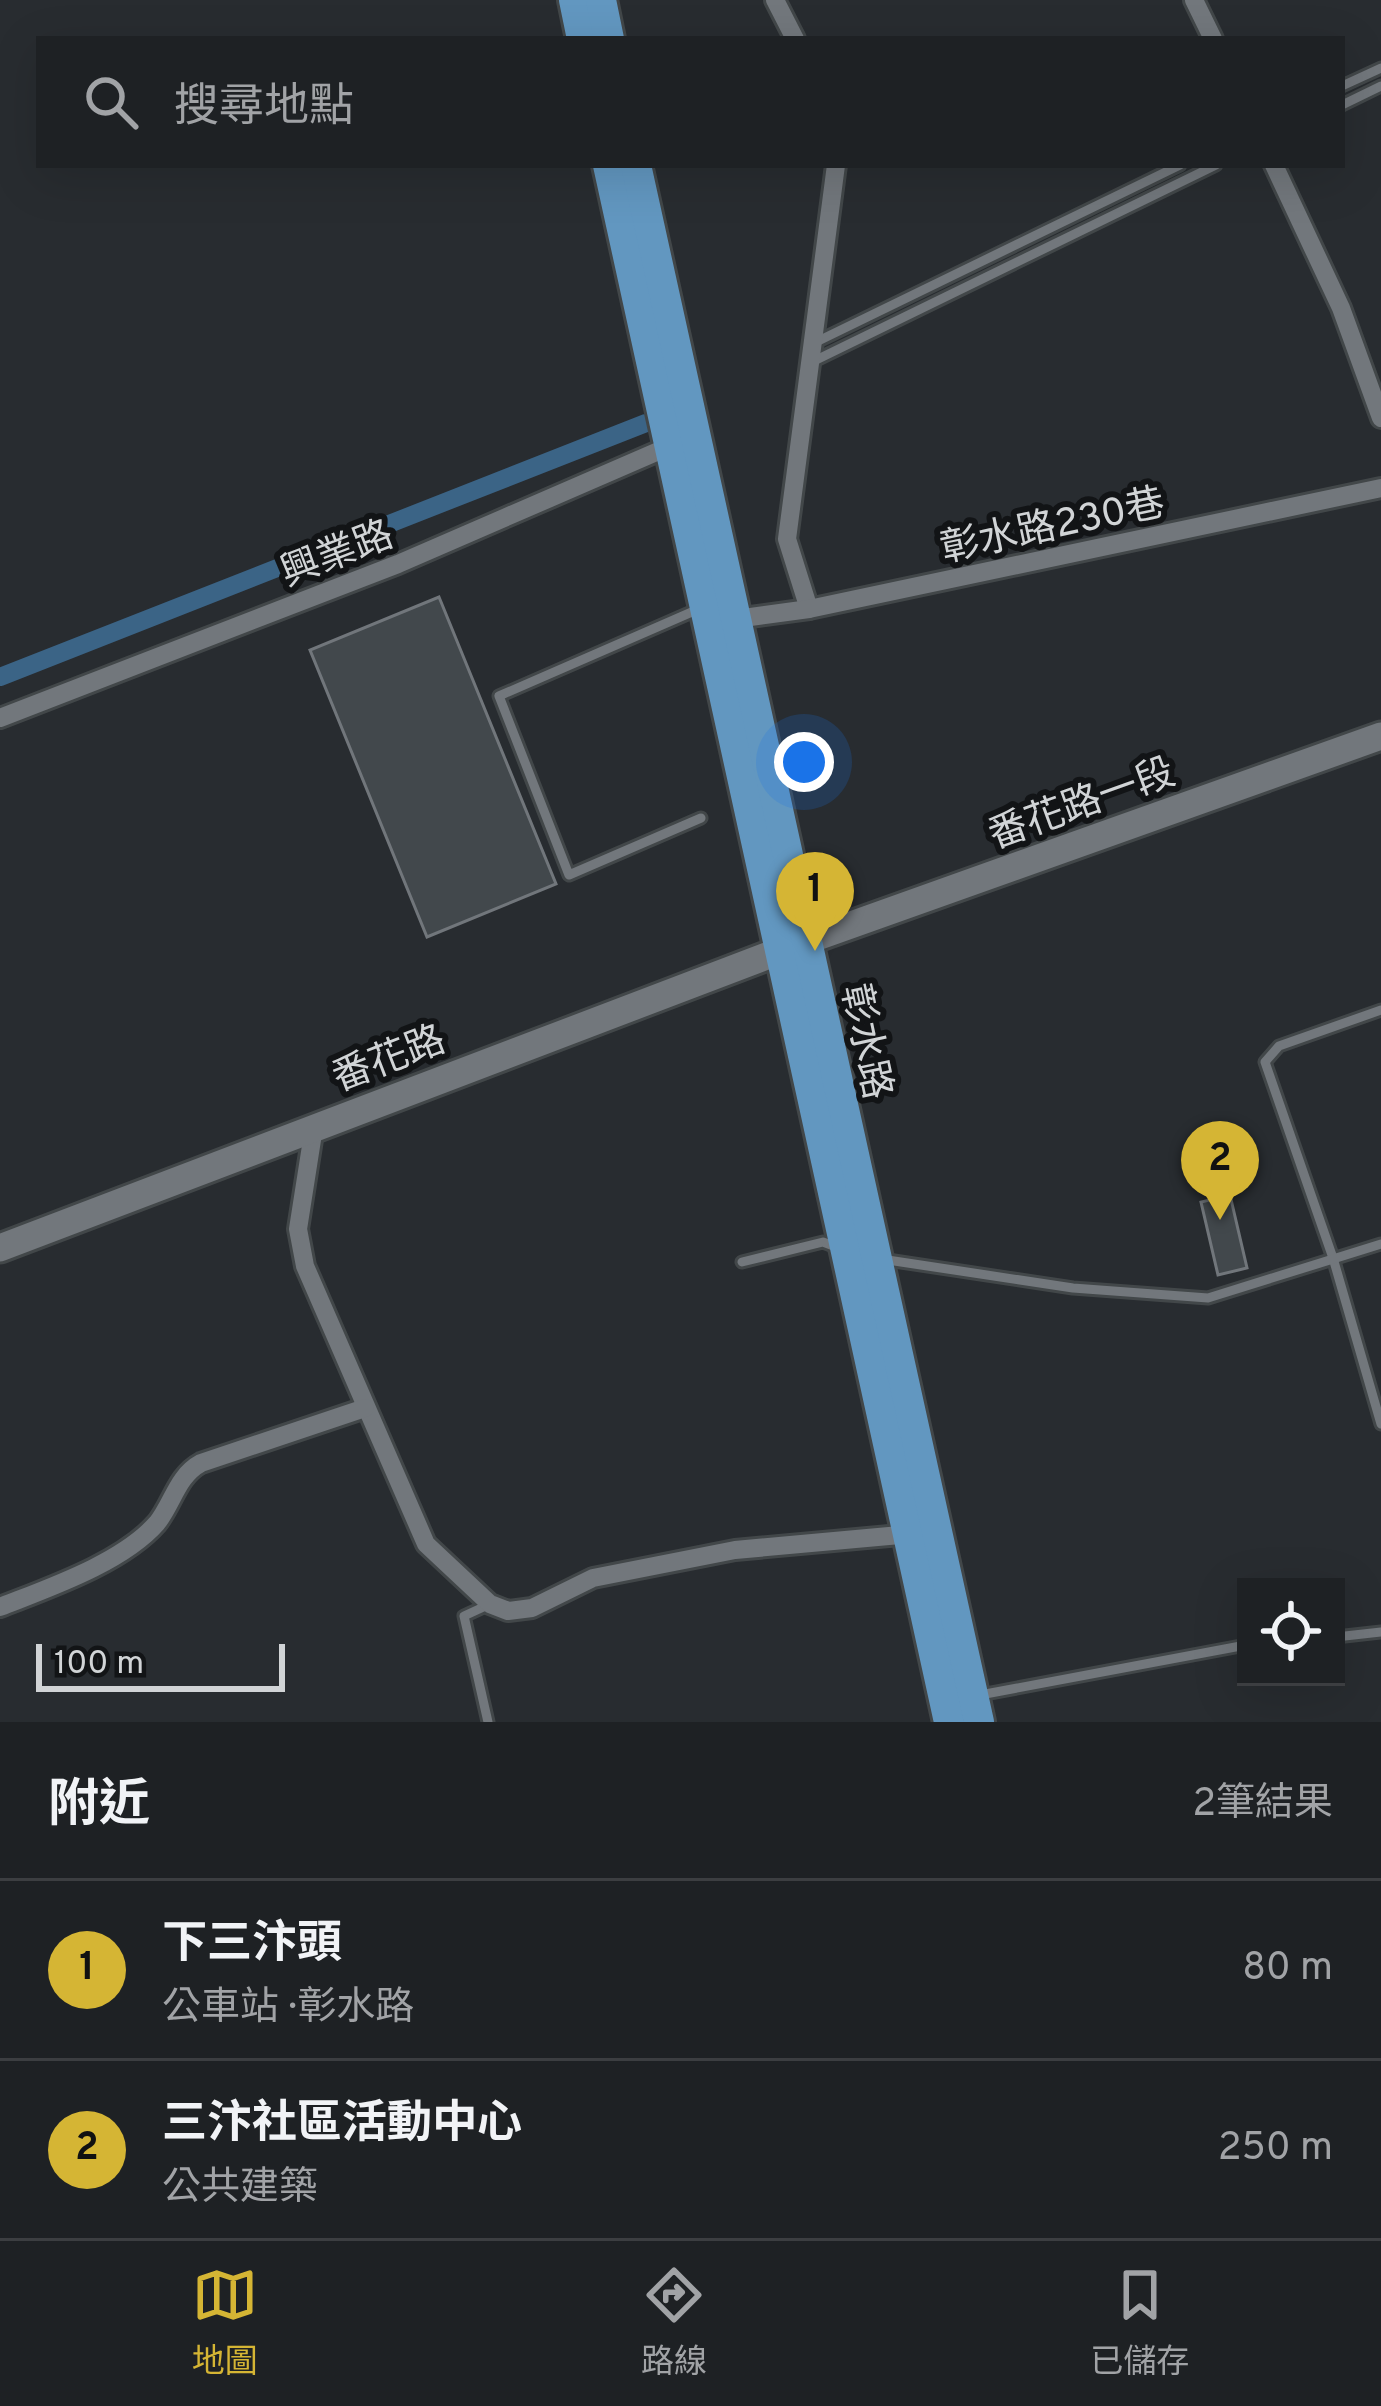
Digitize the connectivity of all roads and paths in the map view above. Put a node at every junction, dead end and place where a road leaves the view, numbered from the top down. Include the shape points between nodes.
1 (574, 0) edge
2 (601, 0) edge
3 (775, 0) edge
4 (1194, 0) edge
5 (581, 36) edge
6 (608, 36) edge
7 (793, 36) edge
8 (1212, 36) edge
9 (1381, 68) edge
10 (1345, 85) edge
11 (1381, 86) edge
12 (1345, 104) edge
13 (609, 168) edge
14 (636, 168) edge
15 (836, 168) edge
16 (1174, 168) edge
17 (1210, 168) edge
18 (1275, 168) edge
19 (809, 354) junction
20 (1381, 418) edge
21 (680, 442) junction
22 (1381, 488) edge
23 (701, 608) junction
24 (809, 610) junction
25 (736, 619) junction
26 (0, 718) edge
27 (1381, 736) edge
28 (701, 818) dead end
29 (793, 947) junction
30 (1381, 1010) edge
31 (314, 1127) junction
32 (1381, 1244) edge
33 (0, 1249) edge
34 (862, 1256) junction
35 (1333, 1258) junction
36 (742, 1262) dead end
37 (365, 1408) junction
38 (1381, 1424) edge
39 (911, 1534) junction
40 (490, 1604) junction
41 (0, 1607) edge
42 (1381, 1632) edge
43 (1345, 1636) edge
44 (1237, 1647) edge
45 (962, 1711) edge
46 (488, 1722) edge

1 - 5 main road
2 - 6 main road
3 - 7 street
4 - 8 street
9 - 10 lane
11 - 12 lane
13 - 21 main road, 彰水路
14 - 21 main road, 彰水路
15 - 19 street
16 - 19 lane
17 - 19 lane
18 - 20 street
19 - 24 street via 787,539
21 - 23 main road, 彰水路
21 - 25 main road, 彰水路
21 - 26 street, 興業路 via 398,564
22 - 24 street, 彰水路230巷
23 - 28 lane via 499,695 569,874
23 - 29 main road, 彰水路
24 - 25 street, 彰水路230巷
25 - 29 main road, 彰水路
27 - 29 main road, 番花路一段
29 - 31 main road, 番花路
29 - 34 main road, 彰水路
30 - 35 lane via 1279,1046 1265,1062
31 - 33 main road, 番花路
31 - 37 street via 298,1229 305,1266
32 - 35 lane
34 - 35 lane via 1073,1288 1208,1298
34 - 36 lane via 823,1242
34 - 39 main road, 彰水路
34 - 45 main road, 彰水路
35 - 38 lane
37 - 40 street via 426,1544
37 - 41 street via 201,1463 157,1523 125,1549
39 - 40 street via 735,1550 593,1578 532,1608
39 - 45 main road, 彰水路
40 - 46 lane via 464,1616
42 - 43 lane
44 - 45 lane

